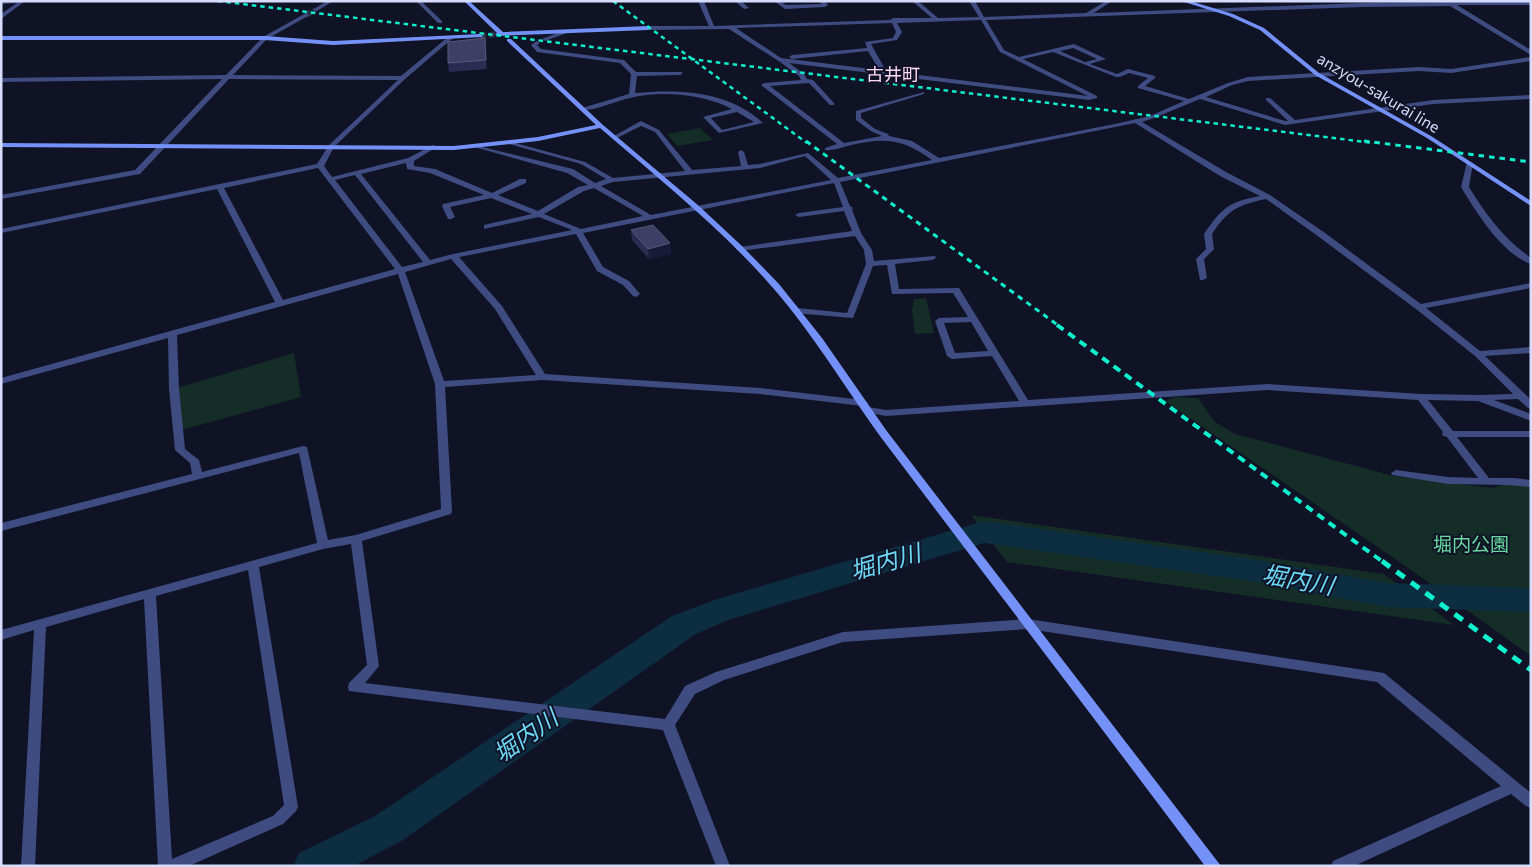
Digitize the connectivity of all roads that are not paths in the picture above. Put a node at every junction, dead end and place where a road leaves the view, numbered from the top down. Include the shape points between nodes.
1 (23, 1) edge
2 (331, 1) edge
3 (418, 1) edge
4 (466, 1) edge
5 (700, 1) edge
6 (737, 1) edge
7 (776, 1) edge
8 (822, 1) edge
9 (914, 1) edge
10 (972, 1) edge
11 (1110, 1) edge
12 (1183, 1) edge
13 (1297, 1) edge
14 (1, 2) edge
15 (1449, 3) edge
16 (1531, 4) edge
17 (1305, 7) junction
18 (746, 8) dead end
19 (316, 10) tunnel mouth
20 (1215, 11) junction
21 (306, 15) tunnel mouth
22 (1087, 15) junction
23 (1, 16) edge
24 (982, 18) junction
25 (936, 19) junction
26 (893, 20) junction
27 (440, 22) dead end
28 (712, 27) junction
29 (730, 27) junction
30 (564, 32) junction
31 (502, 35) junction
32 (480, 36) tunnel mouth
33 (1, 38) edge
34 (265, 38) junction
35 (450, 38) junction
36 (544, 39) dead end
37 (537, 43) dead end
38 (870, 49) junction
39 (1055, 51) junction
40 (1531, 53) edge
41 (1017, 59) junction
42 (1531, 59) edge
43 (779, 60) junction
44 (1087, 63) junction
45 (883, 72) junction
46 (680, 73) dead end
47 (634, 74) junction
48 (1317, 74) junction
49 (227, 77) junction
50 (403, 78) junction
51 (1, 80) edge
52 (804, 80) junction
53 (922, 93) dead end
54 (632, 95) junction
55 (1200, 97) junction
56 (1531, 97) edge
57 (1268, 98) dead end
58 (1190, 101) junction
59 (832, 104) dead end
60 (740, 108) junction
61 (1379, 108) junction
62 (584, 109) junction
63 (1136, 121) junction
64 (1294, 122) junction
65 (601, 126) junction
66 (886, 136) junction
67 (615, 137) junction
68 (508, 143) junction
69 (1, 145) edge
70 (164, 146) junction
71 (331, 146) junction
72 (476, 146) junction
73 (842, 146) junction
74 (433, 147) junction
75 (827, 149) dead end
76 (741, 152) dead end
77 (410, 160) junction
78 (937, 160) junction
79 (1469, 163) junction
80 (320, 166) junction
81 (745, 167) junction
82 (689, 171) junction
83 (357, 173) junction
84 (657, 175) junction
85 (331, 179) junction
86 (612, 180) junction
87 (836, 180) junction
88 (523, 181) dead end
89 (594, 185) junction
90 (220, 187) junction
91 (493, 195) junction
92 (1, 197) edge
93 (1267, 198) junction
94 (1531, 204) edge
95 (696, 208) junction
96 (848, 208) junction
97 (541, 213) junction
98 (799, 215) dead end
99 (648, 216) junction
100 (451, 217) dead end
101 (487, 227) dead end
102 (578, 230) junction
103 (1, 231) edge
104 (858, 233) junction
105 (740, 249) junction
106 (453, 256) junction
107 (932, 258) dead end
108 (428, 262) junction
109 (892, 262) junction
110 (1531, 262) edge
111 (870, 264) junction
112 (401, 271) junction
113 (1203, 278) dead end
114 (1531, 286) edge
115 (636, 294) dead end
116 (280, 303) junction
117 (1419, 306) junction
118 (797, 311) junction
119 (973, 319) junction
120 (172, 333) junction
121 (1531, 350) edge
122 (994, 353) junction
123 (1478, 354) junction
124 (542, 377) junction
125 (1, 381) edge
126 (440, 384) junction
127 (1522, 396) junction
128 (1421, 397) junction
129 (1479, 398) junction
130 (1025, 403) junction
131 (1531, 406) edge
132 (865, 407) junction
133 (1531, 418) edge
134 (1447, 434) junction
135 (1531, 434) edge
136 (1396, 473) dead end
137 (198, 476) junction
138 (1487, 482) junction
139 (1531, 484) edge
140 (1, 527) edge
141 (356, 539) junction
142 (323, 544) junction
143 (253, 564) junction
144 (150, 593) junction
145 (40, 624) junction
146 (1028, 624) junction
147 (1, 635) edge
148 (668, 725) junction
149 (1513, 787) junction
150 (1531, 802) edge
151 (28, 866) edge
152 (165, 866) edge
153 (172, 866) edge
154 (723, 866) edge
155 (1214, 866) edge
156 (1338, 866) edge

1 - 14 street
1 - 23 street
2 - 19 street
3 - 27 street
4 - 31 street
5 - 28 street
6 - 18 street
7 - 8 street via 784,7 825,5
9 - 25 street
10 - 24 street
11 - 22 street
12 - 20 street, anzyou-sakurai line
13 - 17 street
15 - 16 street
15 - 17 street
15 - 40 street
17 - 20 street
20 - 22 street
20 - 48 street, anzyou-sakurai line via 1262,29
21 - 34 street
22 - 24 street
24 - 25 street
24 - 41 street via 1002,51
25 - 26 street
26 - 29 street
26 - 38 street via 900,32 895,39 867,43
28 - 29 street
28 - 30 street
29 - 43 street
30 - 31 street
30 - 36 street
31 - 62 street
32 - 35 street
33 - 34 street
34 - 35 street via 332,43
34 - 49 street
35 - 50 street
37 - 47 street via 534,45 539,51 622,61
38 - 43 street
38 - 45 street
39 - 41 street
39 - 44 street
39 - 44 street via 1074,46 1103,59
41 - 45 street via 1095,97
42 - 48 street via 1451,71 1419,69
43 - 45 street
43 - 52 street
44 - 58 street via 1118,76 1128,71 1153,78 1140,87
46 - 47 street
47 - 54 street
48 - 55 street via 1248,79
48 - 61 street, anzyou-sakurai line
49 - 50 street
49 - 51 street
49 - 70 street
50 - 71 street
52 - 59 street via 811,81
52 - 73 street via 764,85
53 - 66 street via 858,112 858,118
54 - 60 street via 693,92
54 - 62 street
55 - 58 street
55 - 64 street via 1285,123
56 - 61 street
57 - 64 street
58 - 63 street
60 - 60 street via 760,123 721,132 706,117
61 - 64 street
61 - 79 street, anzyou-sakurai line
62 - 65 street
63 - 78 street
63 - 93 street
65 - 67 street
65 - 68 street
66 - 73 street
66 - 78 street via 920,146
67 - 82 street via 641,123 657,131
67 - 84 street
68 - 72 street
68 - 86 street via 583,163
69 - 70 street
70 - 71 street
70 - 92 street via 137,172
71 - 74 street
71 - 80 street
72 - 74 street
72 - 89 street via 570,171
73 - 75 street
74 - 77 street
76 - 81 street
77 - 83 street
77 - 91 street via 410,167 432,171
78 - 87 street
79 - 94 street, anzyou-sakurai line
79 - 110 street via 1465,187 1475,204 1510,248
80 - 85 street
80 - 90 street
81 - 82 street
81 - 87 street via 806,154
82 - 84 street
83 - 85 street
83 - 108 street
84 - 86 street
84 - 95 street
85 - 112 street
86 - 89 street
87 - 95 street
87 - 96 street
88 - 91 street
89 - 97 street via 581,189
89 - 99 street
90 - 103 street
90 - 116 street
91 - 97 street
91 - 100 street via 446,206
93 - 113 street via 1236,203 1223,211 1208,234 1210,249 1200,259
93 - 117 street
95 - 99 street
95 - 105 street
96 - 98 street
96 - 104 street
97 - 101 street
97 - 102 street
99 - 102 street
102 - 106 street
102 - 115 street via 600,269 626,282
104 - 105 street
104 - 111 street via 868,250
105 - 118 street
106 - 108 street
106 - 124 street via 499,308
107 - 109 street
108 - 112 street
109 - 111 street
109 - 119 street via 895,292 956,290
111 - 118 street via 850,316
112 - 116 street
112 - 126 street
114 - 117 street
116 - 120 street
117 - 123 street
118 - 132 street
119 - 122 street
119 - 122 street via 940,321 952,356
120 - 125 street
120 - 137 street via 180,450 195,462
121 - 123 street
122 - 130 street
123 - 127 street
124 - 126 street
124 - 132 street via 760,391
126 - 141 street via 447,512
127 - 129 street
127 - 131 street
128 - 129 street
128 - 130 street via 1268,387
128 - 134 street
129 - 133 street
130 - 132 street via 886,413
132 - 146 street
134 - 135 street
134 - 138 street
136 - 138 street
137 - 140 street
137 - 142 street via 303,449
138 - 139 street via 1512,480
141 - 142 street
141 - 148 street via 373,666 354,687
142 - 143 street
143 - 144 street
143 - 153 street via 291,808 278,820
144 - 145 street
144 - 152 street
145 - 147 street
145 - 151 street
146 - 148 street via 844,637 720,676 690,690
146 - 149 street via 1380,678
146 - 155 street
148 - 154 street
149 - 150 street
149 - 156 street

